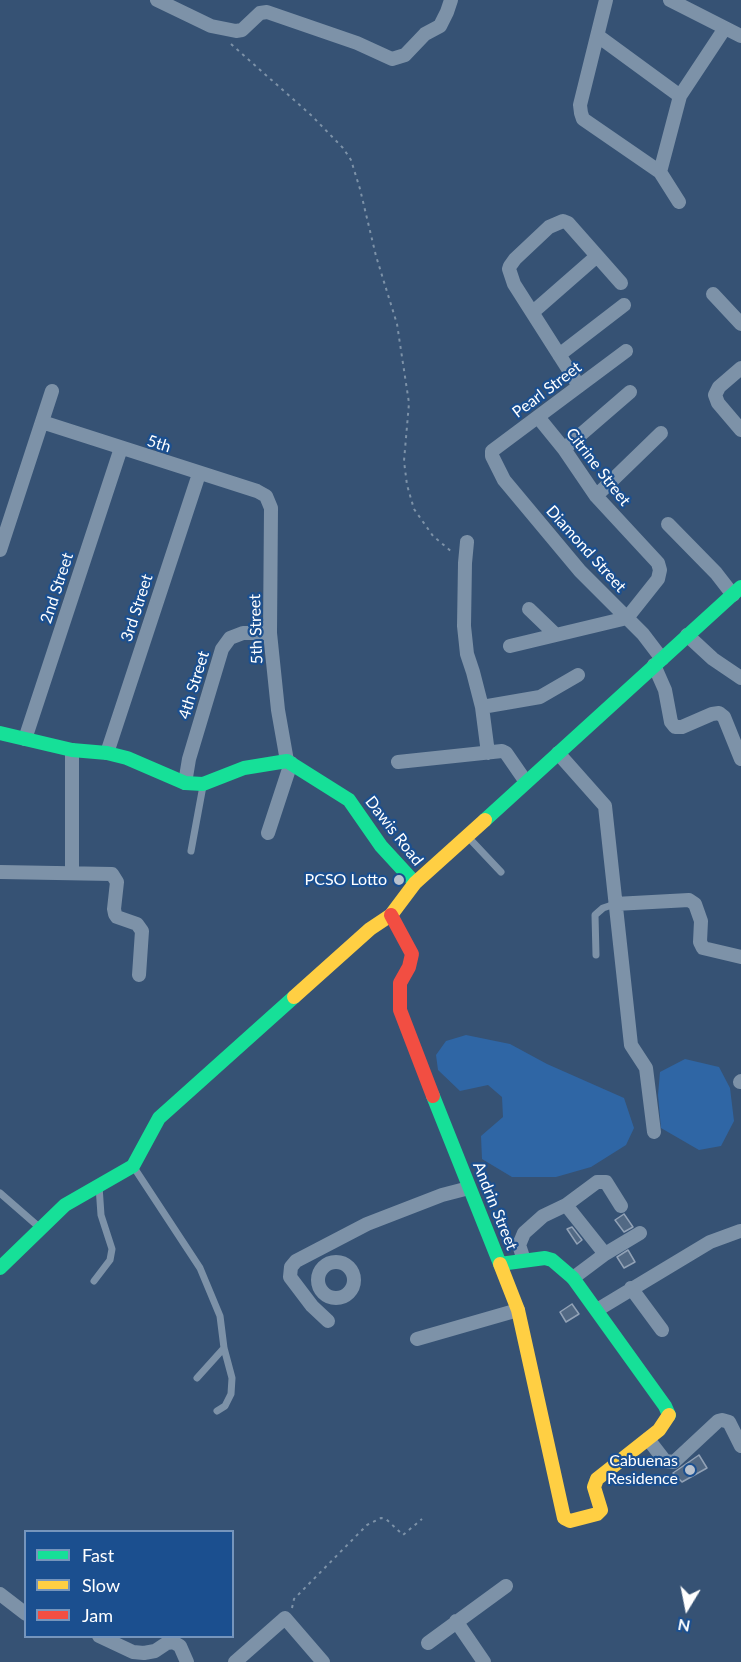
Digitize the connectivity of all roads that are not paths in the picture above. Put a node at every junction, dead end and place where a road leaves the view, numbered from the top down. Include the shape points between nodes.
1 (157, 0) edge
2 (451, 0) edge
3 (606, 0) edge
4 (670, 0) edge
5 (686, 4) edge
6 (725, 28) junction
7 (598, 36) junction
8 (741, 36) edge
9 (680, 96) junction
10 (660, 172) junction
11 (679, 202) dead end
12 (597, 256) junction
13 (621, 283) dead end
14 (713, 294) dead end
15 (624, 304) dead end
16 (533, 312) junction
17 (741, 324) edge
18 (626, 351) dead end
19 (559, 355) junction
20 (741, 368) edge
21 (579, 386) junction
22 (52, 391) dead end
23 (630, 392) dead end
24 (538, 417) junction
25 (42, 422) junction
26 (741, 430) edge
27 (661, 433) dead end
28 (121, 448) junction
29 (564, 449) junction
30 (492, 456) joint
31 (199, 474) junction
32 (267, 496) joint
33 (596, 496) junction
34 (668, 524) dead end
35 (467, 542) dead end
36 (0, 550) edge
37 (737, 591) edge
38 (529, 609) dead end
39 (627, 618) junction
40 (270, 633) junction
41 (556, 635) junction
42 (687, 635) junction
43 (510, 646) dead end
44 (658, 662) junction
45 (578, 675) dead end
46 (741, 678) edge
47 (482, 707) junction
48 (0, 733) edge
49 (25, 739) junction
50 (72, 750) junction
51 (107, 753) junction
52 (488, 753) junction
53 (558, 753) junction
54 (741, 759) edge
55 (289, 762) junction
56 (398, 762) dead end
57 (526, 782) junction
58 (185, 783) junction
59 (203, 784) junction
60 (268, 833) dead end
61 (467, 836) junction
62 (191, 851) dead end
63 (0, 872) edge
64 (72, 872) junction
65 (501, 872) dead end
66 (415, 884) junction
67 (615, 904) junction
68 (391, 915) junction
69 (596, 955) dead end
70 (741, 957) edge
71 (138, 975) dead end
72 (654, 1132) dead end
73 (133, 1166) junction
74 (99, 1186) junction
75 (469, 1188) junction
76 (0, 1193) edge
77 (566, 1204) junction
78 (621, 1206) dead end
79 (41, 1229) junction
80 (741, 1232) edge
81 (639, 1233) dead end
82 (323, 1247) junction
83 (605, 1254) junction
84 (524, 1260) junction
85 (328, 1264) dead end
86 (500, 1264) junction
87 (0, 1268) edge
88 (573, 1278) junction
89 (94, 1281) dead end
90 (631, 1288) junction
91 (518, 1310) junction
92 (597, 1310) junction
93 (328, 1321) dead end
94 (662, 1330) dead end
95 (417, 1340) dead end
96 (224, 1348) junction
97 (197, 1377) dead end
98 (217, 1411) dead end
99 (648, 1439) junction
100 (741, 1446) edge
101 (507, 1586) dead end
102 (0, 1594) edge
103 (24, 1612) edge
104 (456, 1621) junction
105 (103, 1638) edge
106 (428, 1643) dead end
107 (187, 1662) edge
108 (235, 1662) edge
109 (323, 1662) edge
110 (484, 1662) edge

1 - 2 street via 211,26 236,31 267,12 392,59 405,55 425,34 440,26
3 - 7 street
4 - 5 street
5 - 6 street
6 - 8 street
6 - 9 street
7 - 9 street
7 - 10 street via 580,105 583,119
9 - 10 street
10 - 11 street
12 - 13 street
12 - 16 street
12 - 16 street via 568,224 559,222 549,228 509,269
14 - 17 street
15 - 19 street
16 - 19 street
18 - 21 street, Pearl Street
19 - 21 street
20 - 26 street via 715,395
21 - 24 street, Pearl Street
22 - 25 street
23 - 29 street
24 - 29 street, Citrine Street
24 - 30 street, Pearl Street via 492,451
25 - 28 street, 5th
25 - 36 street
27 - 33 street
28 - 31 street, 5th
28 - 49 street, 2nd Street
29 - 33 street, Citrine Street
30 - 39 street, Diamond Street via 504,480 580,571
31 - 32 street, 5th
31 - 51 street, 3rd Street
32 - 40 street, 5th Street via 271,508
33 - 39 street, Citrine Street via 658,563 660,570 658,579
34 - 37 street
35 - 47 street via 464,626 467,654
37 - 42 street, Dawis Road
38 - 41 street
39 - 41 street
39 - 44 street, Diamond Street via 643,634
40 - 55 street, 5th Street via 278,710
40 - 58 street, 4th Street via 243,633 230,638 222,649
41 - 43 street
42 - 44 street, Dawis Road
42 - 46 street
44 - 53 street, Dawis Road
44 - 54 street, Diamond Street via 675,727 719,713
45 - 47 street via 540,697
47 - 52 street
48 - 49 street
49 - 50 street
50 - 51 street
50 - 64 street
51 - 58 street
52 - 56 street
52 - 57 street via 506,753
53 - 57 street, Dawis Road
53 - 67 street via 605,806
55 - 59 street via 244,768
55 - 60 street
55 - 66 street, Dawis Road via 349,801
57 - 61 street, Dawis Road
58 - 59 street
59 - 62 lane
61 - 65 lane
61 - 66 street, Dawis Road
63 - 64 street
64 - 71 street via 115,877 115,914 137,924 142,931
66 - 68 street
67 - 69 lane via 595,915
67 - 70 street via 689,900 695,904 701,921 703,948
67 - 72 street via 631,1045 646,1068
68 - 73 street via 370,929 159,1118
68 - 75 street, Andrin Street via 412,954 400,982 400,1010
73 - 74 street
73 - 96 lane via 206,1280 220,1316
74 - 79 street via 65,1205
74 - 89 lane via 101,1215 112,1249 110,1260
75 - 82 street via 367,1224
75 - 86 street, Andrin Street
76 - 79 lane
77 - 78 street via 597,1182 606,1182
77 - 83 street
77 - 84 street via 543,1216 524,1233 519,1245
79 - 87 street
80 - 90 street via 710,1242
81 - 83 street
82 - 85 street
82 - 93 street via 296,1261 290,1273 312,1306
83 - 88 street
84 - 86 street, Andrin Street
84 - 88 street, Andrin Street via 552,1260
86 - 91 street
88 - 92 street, Andrin Street
90 - 92 street
90 - 94 street
91 - 95 street
91 - 99 street via 565,1519 573,1521 599,1513 594,1487 597,1479
92 - 99 street, Andrin Street via 669,1415
96 - 97 lane
96 - 98 lane via 232,1378 231,1395
99 - 100 street via 665,1461 674,1462 718,1421 726,1421
101 - 104 street
102 - 103 street
104 - 106 street
104 - 110 street
105 - 107 street via 144,1653 173,1642 180,1646
108 - 109 street via 285,1618

